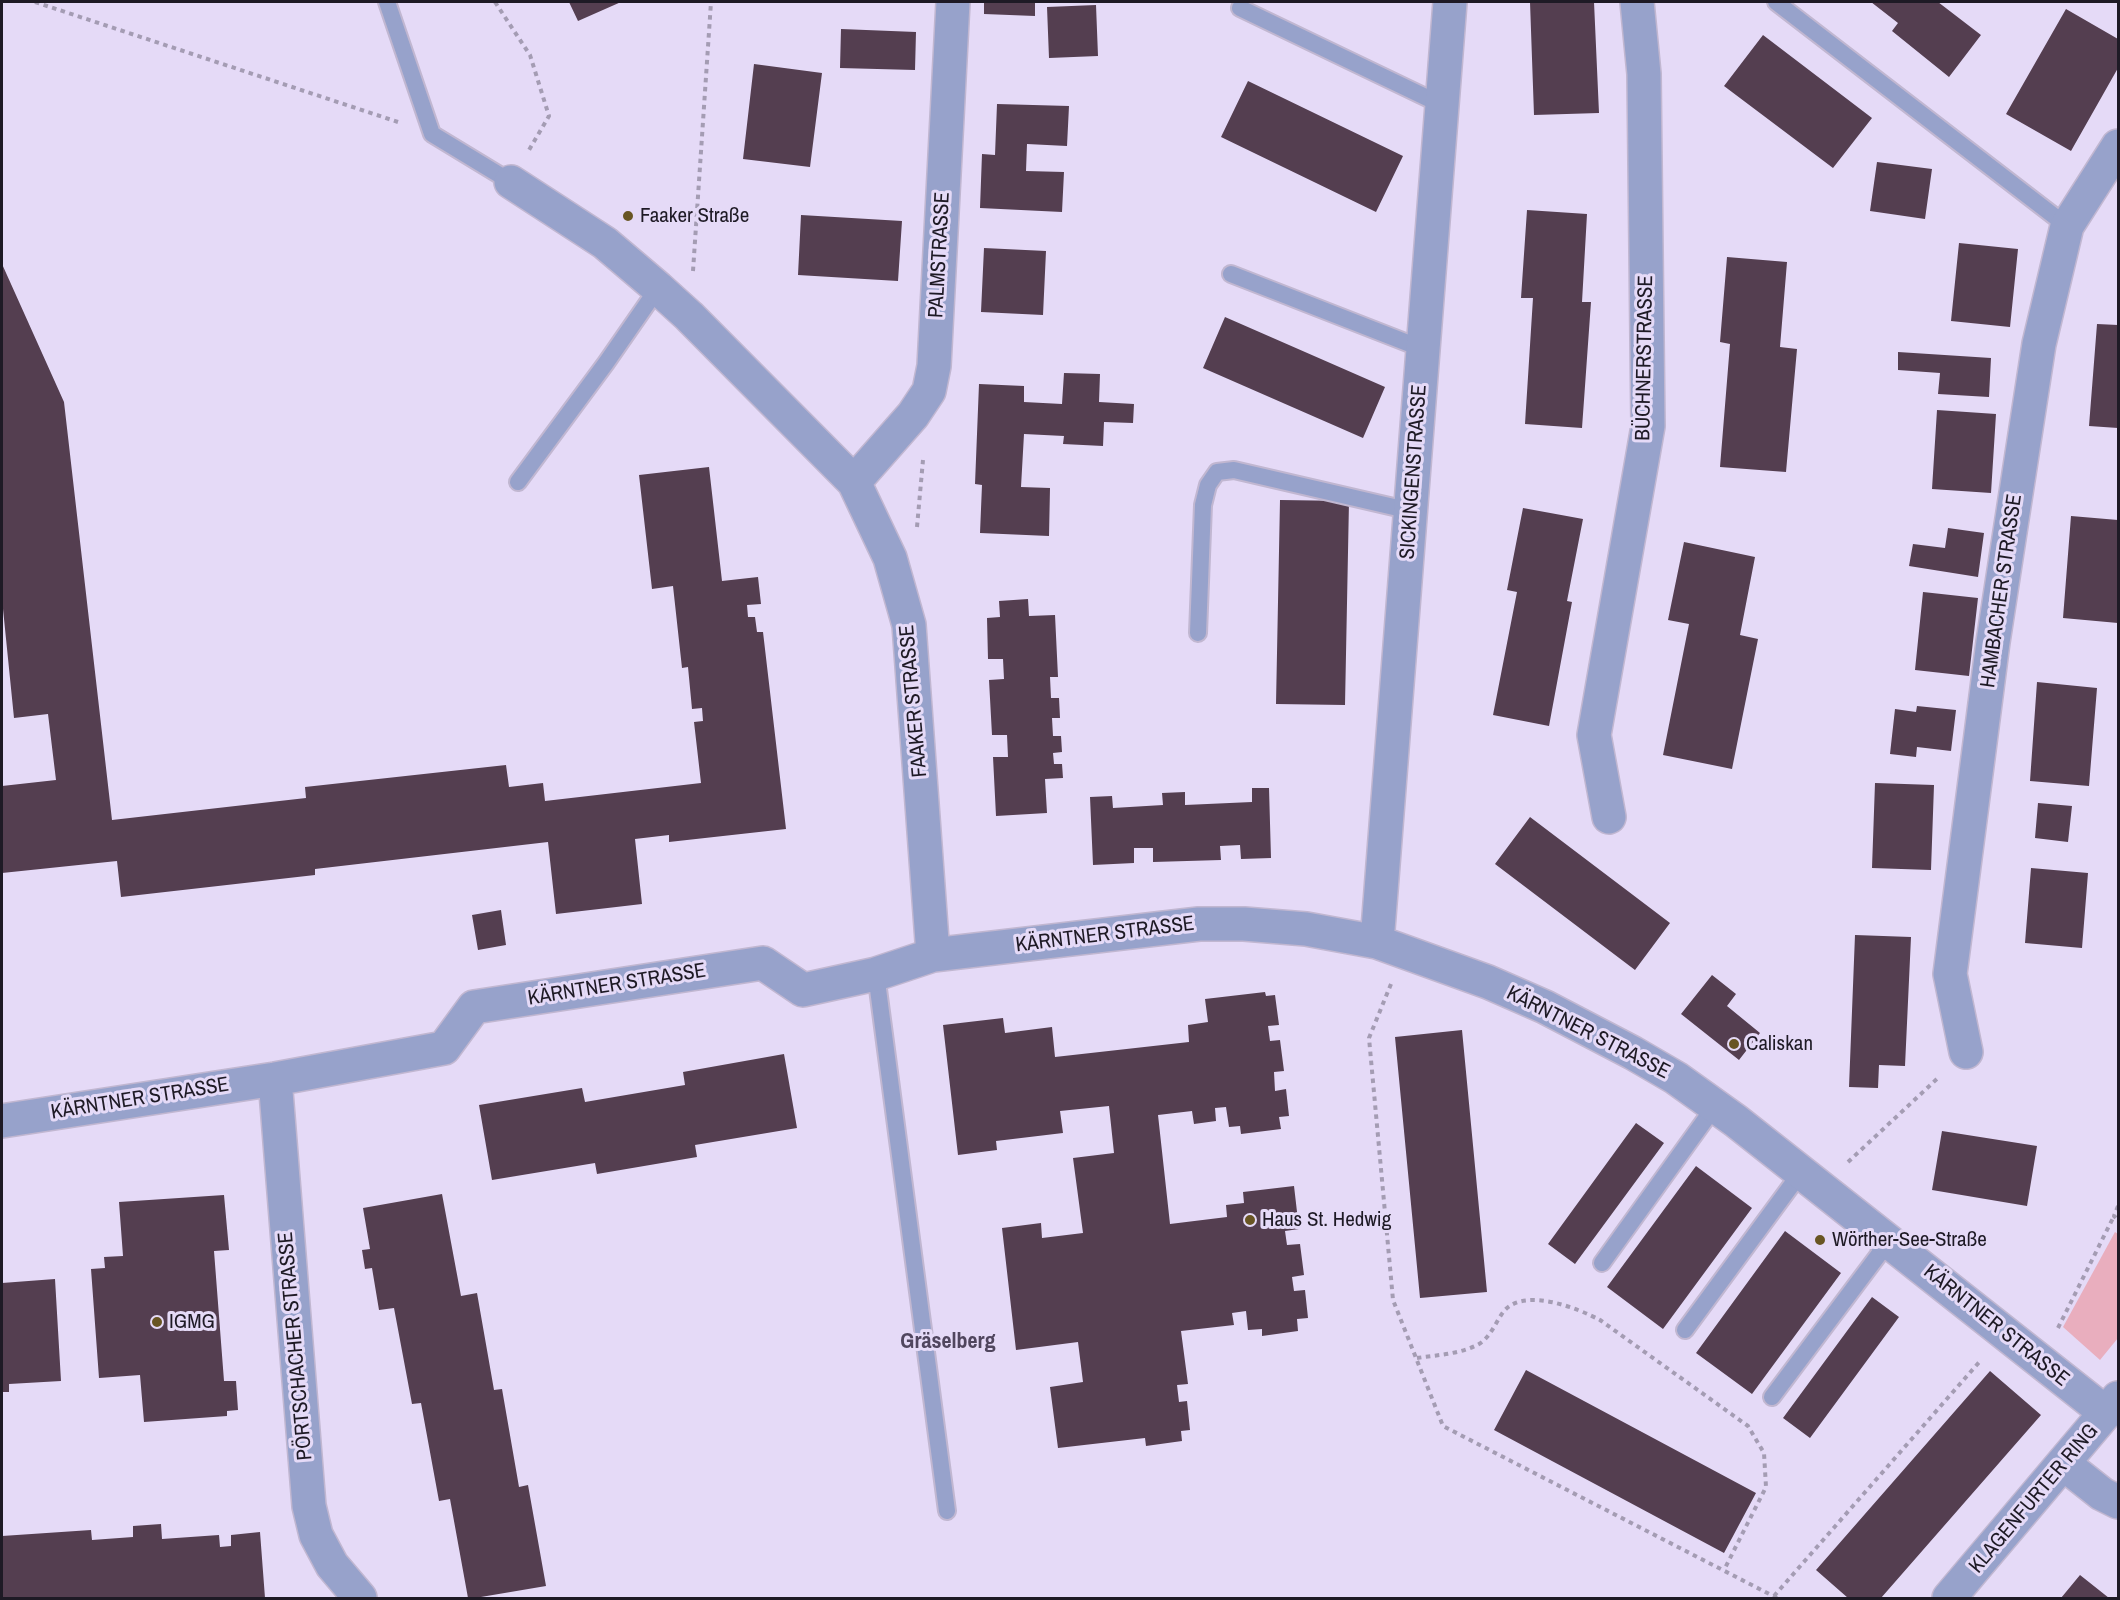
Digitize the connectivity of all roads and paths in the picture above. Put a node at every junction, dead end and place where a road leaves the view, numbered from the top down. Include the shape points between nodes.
1 (35, 2) edge
2 (387, 2) edge
3 (495, 2) edge
4 (711, 2) edge
5 (953, 2) edge
6 (1450, 2) edge
7 (1637, 2) edge
8 (1776, 2) edge
9 (1240, 8) dead end
10 (1442, 105) junction
11 (432, 134) junction
12 (2118, 146) edge
13 (511, 182) junction
14 (2067, 226) junction
15 (1231, 274) dead end
16 (658, 288) junction
17 (690, 316) junction
18 (1423, 349) junction
19 (924, 449) dead end
20 (518, 482) dead end
21 (854, 482) junction
22 (1410, 511) junction
23 (917, 531) dead end
24 (1198, 633) dead end
25 (1609, 818) dead end
26 (1391, 947) junction
27 (933, 955) junction
28 (876, 974) junction
29 (1966, 1052) joint
30 (275, 1079) junction
31 (1715, 1106) junction
32 (2, 1120) edge
33 (1845, 1165) dead end
34 (1802, 1171) junction
35 (2118, 1206) edge
36 (2116, 1218) edge
37 (1889, 1241) junction
38 (1602, 1263) dead end
39 (1685, 1330) dead end
40 (2005, 1332) junction
41 (1417, 1358) junction
42 (2041, 1362) junction
43 (1772, 1397) dead end
44 (2112, 1406) edge
45 (2064, 1464) junction
46 (2118, 1502) edge
47 (947, 1511) dead end
48 (1724, 1570) junction
49 (1775, 1598) edge
50 (360, 1599) edge
51 (1949, 1599) edge

1 - 11 path
2 - 11 lane
3 - 13 path via 530,55 549,116
4 - 17 path
5 - 21 street, PALMSTRASSE via 934,366 929,391
6 - 10 street, SICKINGENSTRASSE
7 - 25 street, BÜCHNERSTRASSE via 1644,74 1648,426 1594,735
8 - 14 lane
9 - 10 lane
10 - 18 street, SICKINGENSTRASSE
11 - 13 lane
12 - 14 street, HAMBACHER STRASSE
13 - 16 street, FAAKER STRASSE via 604,243
14 - 29 street, HAMBACHER STRASSE via 2039,344 1993,642 1950,974
15 - 18 lane
16 - 17 street, FAAKER STRASSE
16 - 20 lane
17 - 21 street, FAAKER STRASSE
18 - 22 street, SICKINGENSTRASSE
19 - 23 path
21 - 27 street, FAAKER STRASSE via 890,558 909,625
22 - 24 lane via 1234,470 1217,472 1208,485 1203,505
22 - 26 street, SICKINGENSTRASSE
26 - 27 street, KÄRNTNER STRASSE via 1306,929 1199,924
26 - 31 street, KÄRNTNER STRASSE via 1545,1007 1676,1078
26 - 41 path via 1369,1038 1393,1299
27 - 28 street, KÄRNTNER STRASSE
28 - 30 street, KÄRNTNER STRASSE via 803,990 763,963 474,1007 444,1048
28 - 47 lane
29 - 33 path
30 - 32 street, KÄRNTNER STRASSE
30 - 50 street, PÖRTSCHACHER STRASSE via 309,1506 316,1535 332,1564
31 - 34 street, KÄRNTNER STRASSE
31 - 38 lane
34 - 37 street, KÄRNTNER STRASSE
34 - 39 lane
35 - 36 path
36 - 42 path
37 - 40 street, KÄRNTNER STRASSE
37 - 43 lane
40 - 42 street, KÄRNTNER STRASSE
40 - 49 path
41 - 48 path via 1443,1426
41 - 48 path via 1465,1350 1481,1342 1506,1308 1519,1302 1547,1300 1600,1320 1748,1426 1764,1454 1766,1487
42 - 44 street, KÄRNTNER STRASSE
44 - 45 street, KLAGENFURTER RING
45 - 46 street
45 - 51 street, KLAGENFURTER RING
48 - 49 path

